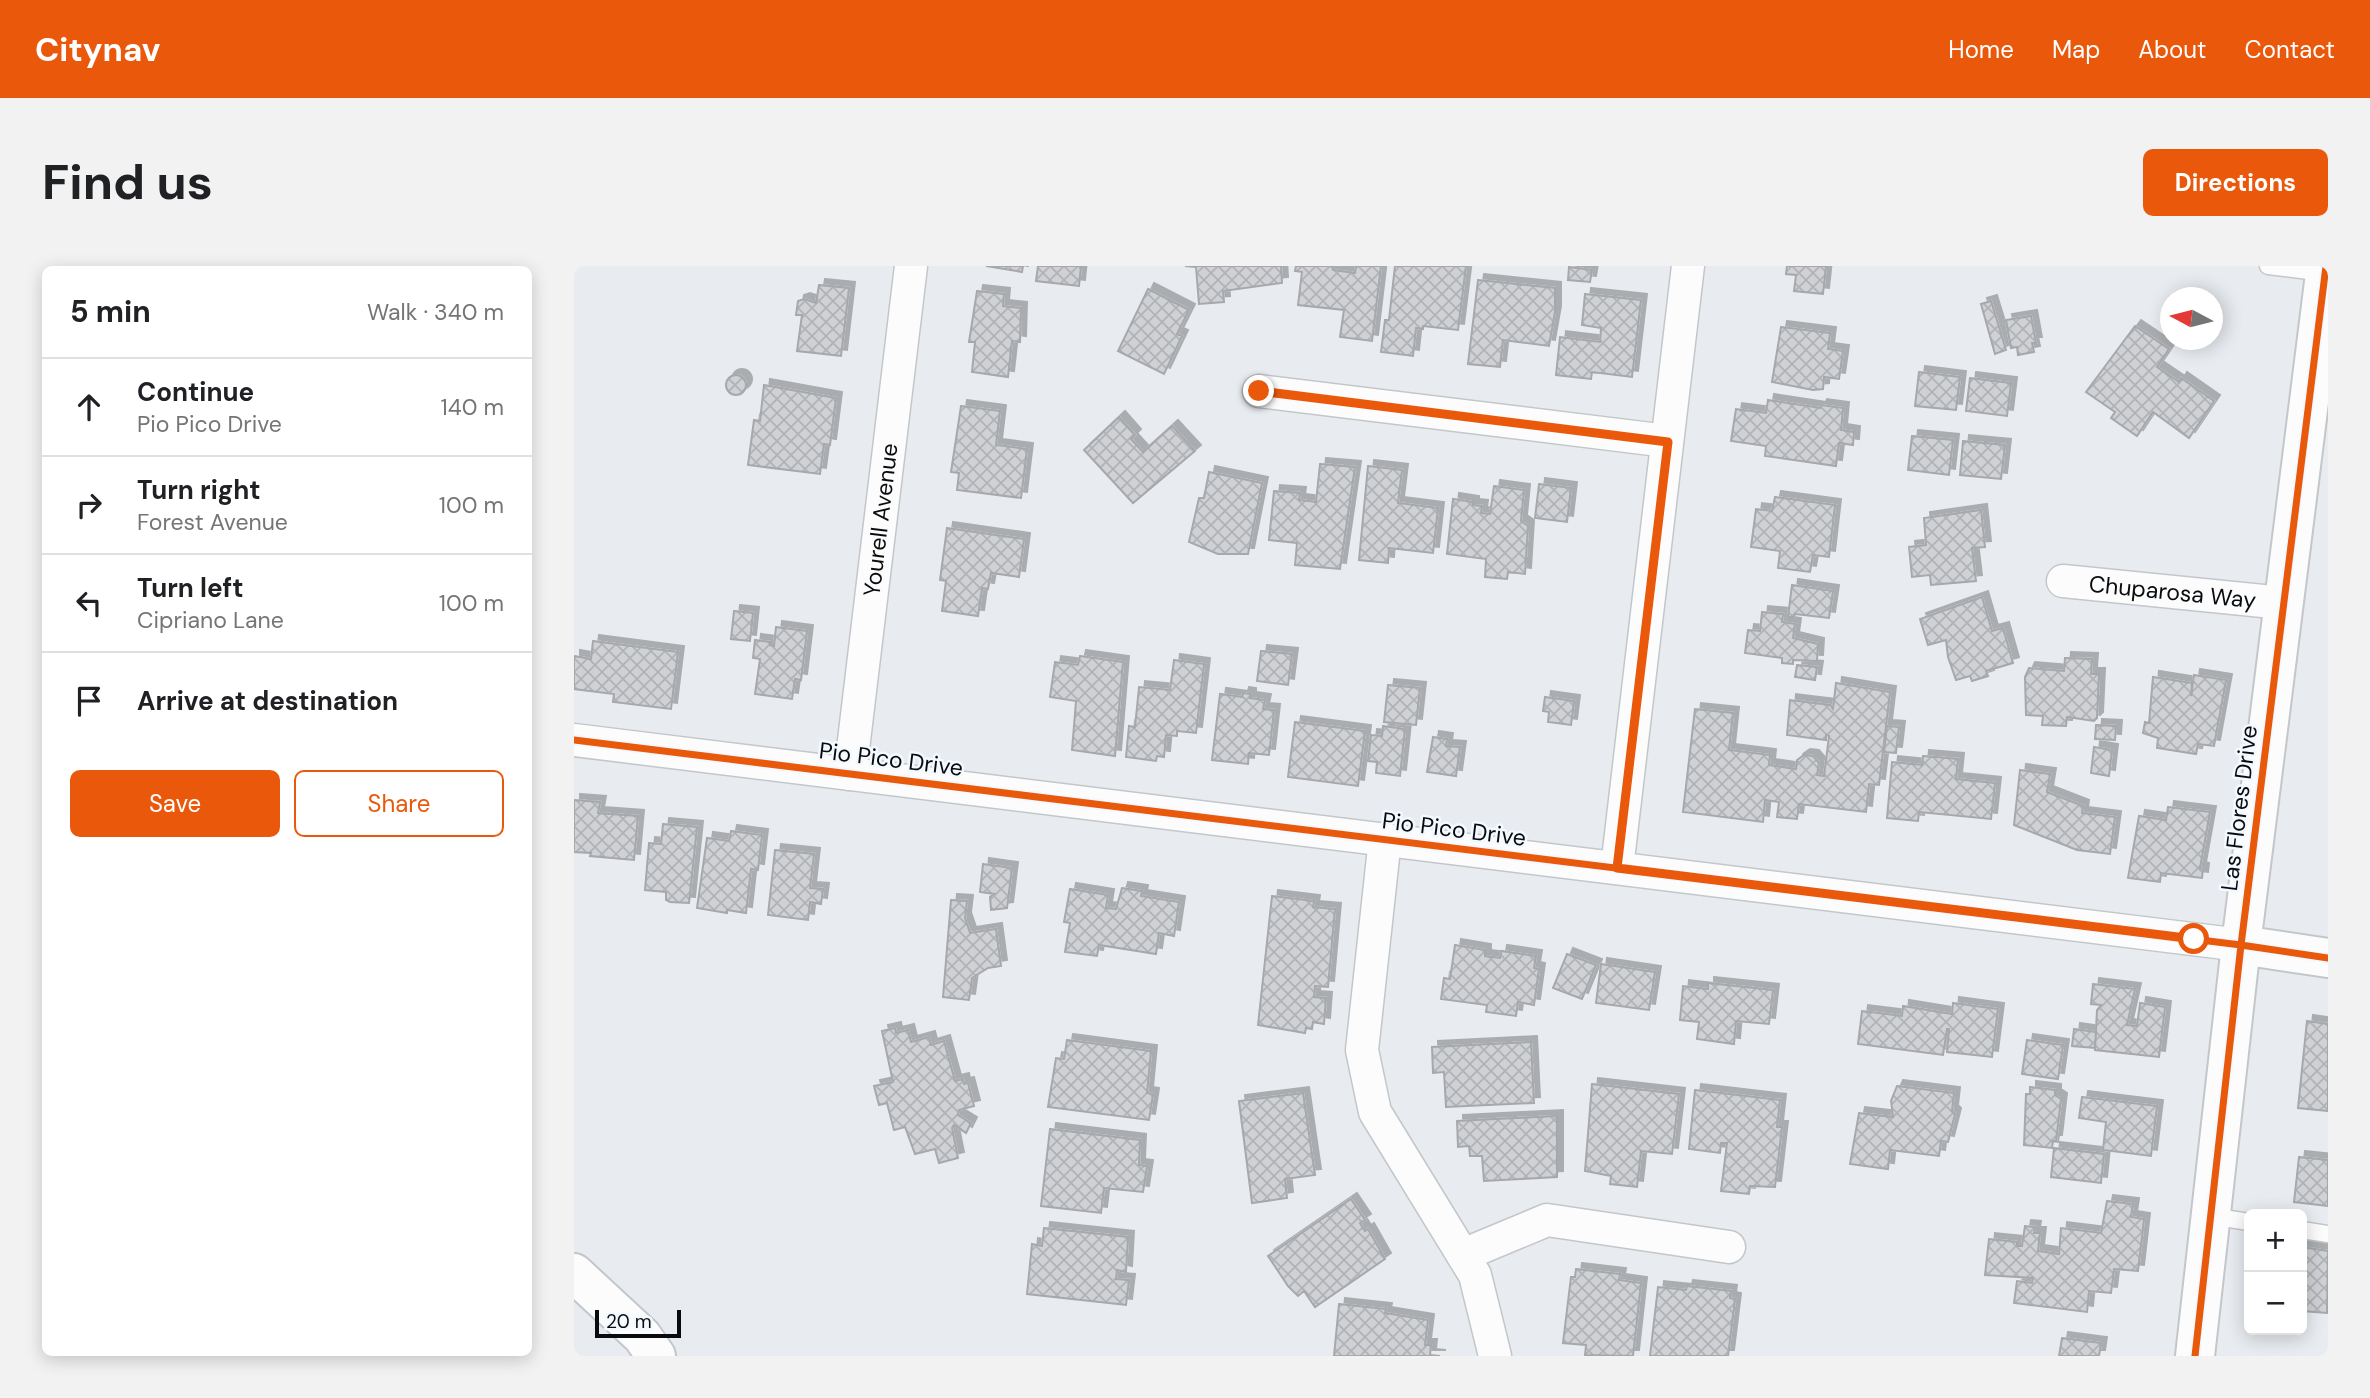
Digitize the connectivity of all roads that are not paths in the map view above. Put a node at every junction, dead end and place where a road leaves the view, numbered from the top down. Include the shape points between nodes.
1 (911, 266) edge
2 (1688, 266) edge
3 (2267, 266) edge
4 (2325, 270) edge
5 (1259, 391) dead end
6 (1668, 442) junction
7 (2063, 582) dead end
8 (2283, 603) junction
9 (574, 740) edge
10 (850, 774) junction
11 (1385, 839) junction
12 (1617, 868) junction
13 (2241, 945) junction
14 (2328, 958) edge
15 (2210, 1216) junction
16 (2244, 1221) edge
17 (2307, 1231) edge
18 (2328, 1234) edge
19 (1728, 1247) dead end
20 (1463, 1255) junction
21 (574, 1273) edge
22 (656, 1356) edge
23 (1495, 1356) edge
24 (2195, 1356) edge

1 - 10 street, Yourell Avenue
2 - 6 street
3 - 4 lane
4 - 8 street, Las Flores Drive
5 - 6 street
6 - 12 street
7 - 8 street, Chuparosa Way
8 - 13 street, Las Flores Drive
9 - 10 street, Pio Pico Drive
10 - 11 street, Pio Pico Drive
11 - 12 street, Pio Pico Drive
11 - 20 street via 1362,1050 1375,1112
12 - 13 street, Pio Pico Drive
13 - 14 street, Pio Pico Drive
13 - 15 street, Las Flores Drive
15 - 16 lane
15 - 24 street, Las Flores Drive
17 - 18 lane
19 - 20 street via 1547,1220
20 - 23 street via 1475,1275
21 - 22 street via 642,1336

